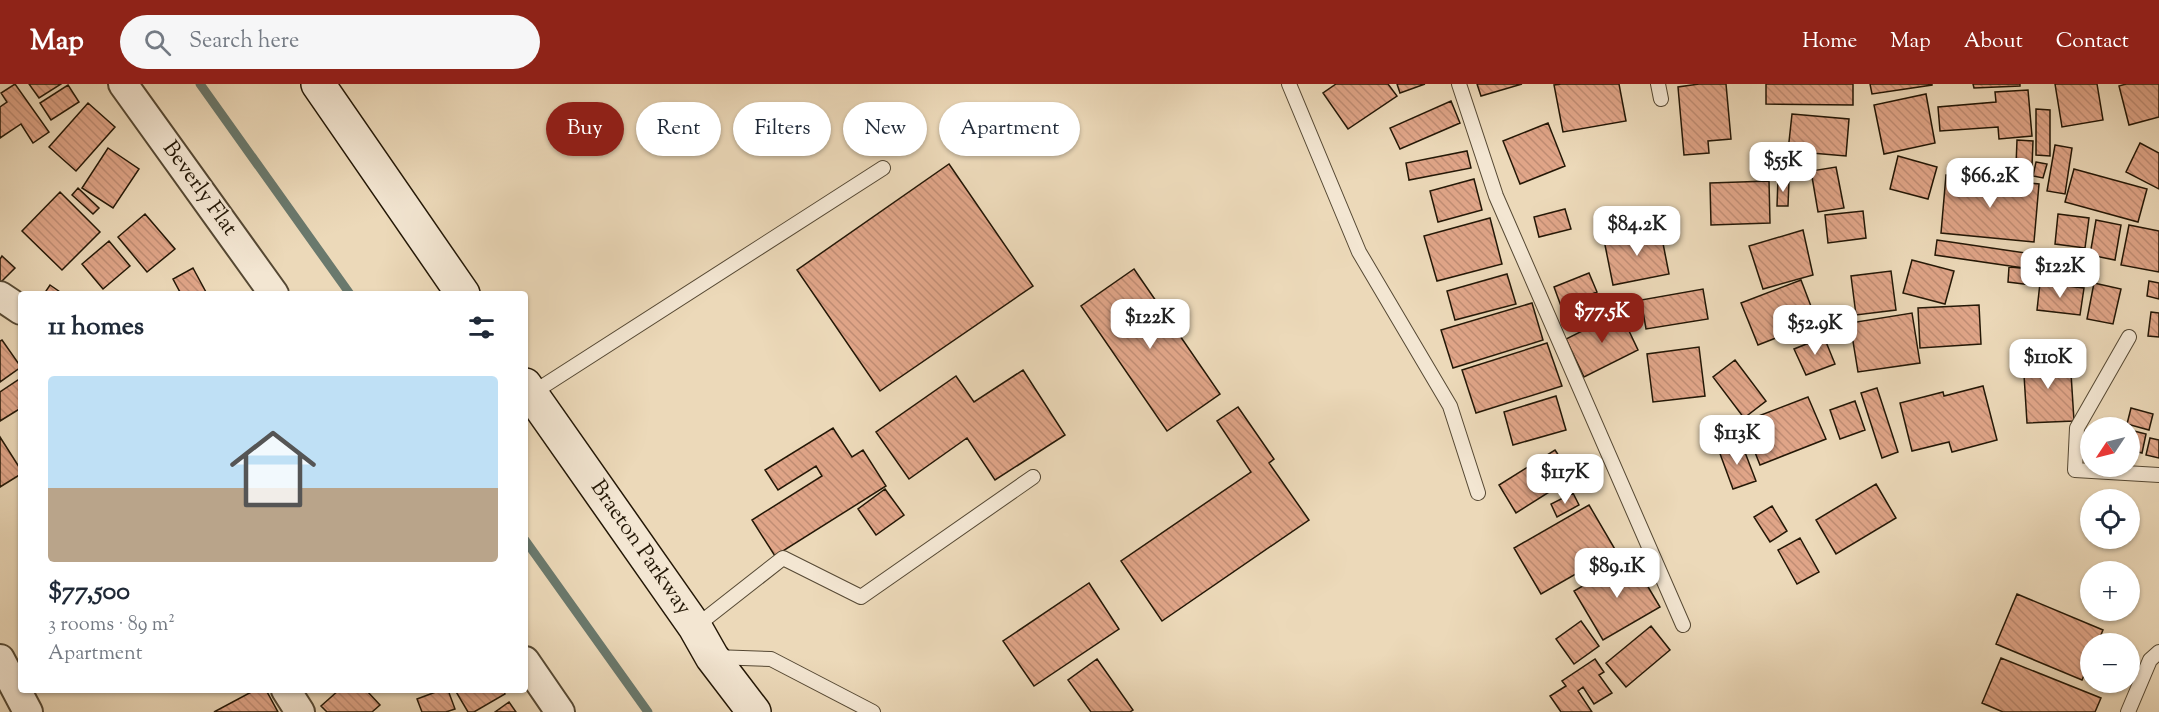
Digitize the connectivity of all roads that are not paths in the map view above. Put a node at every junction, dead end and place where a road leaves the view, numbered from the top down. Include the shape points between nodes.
1 (123, 84) edge
2 (318, 84) edge
3 (1289, 84) edge
4 (1459, 84) edge
5 (1658, 84) edge
6 (1661, 99) dead end
7 (883, 168) dead end
8 (272, 291) edge
9 (461, 291) edge
10 (0, 296) edge
11 (18, 308) edge
12 (2129, 337) dead end
13 (528, 390) edge
14 (2159, 475) edge
15 (1033, 477) dead end
16 (1478, 493) dead end
17 (1683, 625) dead end
18 (695, 627) junction
19 (2159, 652) edge
20 (712, 657) junction
21 (0, 659) edge
22 (528, 665) edge
23 (288, 693) edge
24 (28, 712) edge
25 (300, 712) edge
26 (560, 712) edge
27 (754, 712) edge
28 (873, 712) edge
29 (2128, 712) edge

1 - 8 street, Beverly Flat
2 - 9 main road
3 - 16 lane via 1359,252 1450,406
4 - 17 lane via 1496,196
5 - 6 lane
7 - 13 lane
10 - 11 street
12 - 14 lane via 2077,428 2075,470
13 - 18 main road, Braeton Parkway
15 - 18 lane via 861,597 783,558
18 - 20 main road, Braeton Parkway
19 - 29 lane via 2150,660
20 - 27 main road, Braeton Parkway
20 - 28 lane via 771,659
21 - 24 street
22 - 26 street
23 - 25 street

